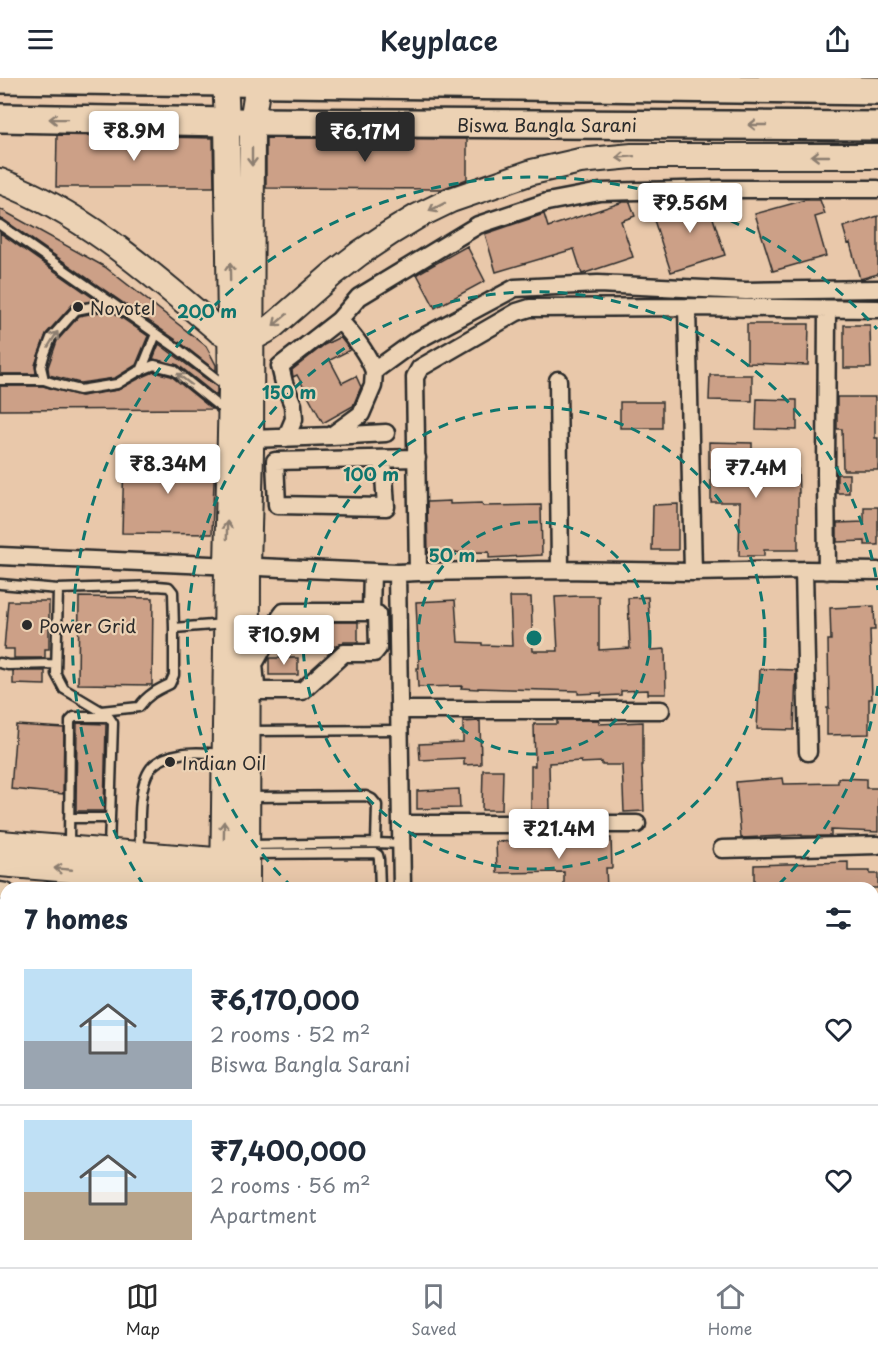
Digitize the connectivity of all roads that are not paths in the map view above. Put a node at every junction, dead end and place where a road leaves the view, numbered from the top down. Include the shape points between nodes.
1 (449, 78) edge
2 (0, 79) edge
3 (225, 80) edge
4 (259, 80) edge
5 (480, 86) junction
6 (878, 91) edge
7 (0, 118) edge
8 (240, 122) junction
9 (878, 126) edge
10 (878, 156) edge
11 (0, 181) edge
12 (878, 189) edge
13 (0, 225) edge
14 (878, 289) edge
15 (111, 303) junction
16 (687, 307) junction
17 (827, 309) junction
18 (878, 309) edge
19 (339, 320) junction
20 (156, 334) junction
21 (241, 338) junction
22 (141, 371) junction
23 (374, 371) junction
24 (0, 380) edge
25 (44, 380) junction
26 (558, 380) dead end
27 (231, 390) junction
28 (230, 415) junction
29 (386, 433) dead end
30 (331, 436) junction
31 (286, 438) junction
32 (251, 439) junction
33 (417, 458) junction
34 (383, 459) junction
35 (251, 470) junction
36 (276, 471) junction
37 (250, 499) junction
38 (277, 499) junction
39 (0, 556) edge
40 (237, 566) junction
41 (560, 570) junction
42 (804, 570) junction
43 (828, 571) junction
44 (878, 571) edge
45 (372, 572) junction
46 (418, 572) junction
47 (693, 572) junction
48 (397, 573) junction
49 (0, 584) edge
50 (58, 589) junction
51 (371, 612) junction
52 (226, 624) junction
53 (174, 628) junction
54 (0, 663) edge
55 (56, 664) junction
56 (662, 710) dead end
57 (400, 711) junction
58 (400, 730) junction
59 (248, 731) junction
60 (808, 752) dead end
61 (225, 754) junction
62 (248, 796) junction
63 (69, 818) junction
64 (110, 819) junction
65 (402, 824) junction
66 (637, 824) dead end
67 (0, 843) edge
68 (376, 843) junction
69 (402, 844) junction
70 (878, 845) edge
71 (69, 849) junction
72 (722, 849) dead end
73 (109, 852) junction
74 (140, 855) junction
75 (0, 864) edge
76 (238, 871) edge
77 (380, 882) edge
78 (402, 882) edge

1 - 5 street
2 - 3 main road, Biswa Bangla Sarani
3 - 4 main road, Biswa Bangla Sarani
3 - 8 street
4 - 5 main road, Biswa Bangla Sarani
4 - 8 street
5 - 6 main road, Biswa Bangla Sarani
8 -> 7 main road, Biswa Bangla Sarani
9 -> 8 main road, Biswa Bangla Sarani
8 - 21 street
10 -> 21 street via 632,156 580,161 532,172 451,200 390,233 334,273 264,333
11 - 21 street via 44,200 104,237 219,331
12 - 19 street via 600,192 547,202 478,225 359,297
13 - 15 lane
14 - 23 street via 746,291 598,284 514,288 414,342
15 - 20 lane
25 -> 15 lane via 41,367 51,338 76,310
16 - 17 street
16 - 33 street via 530,308 517,312 420,368 415,377
16 - 47 street
17 - 18 street
17 - 43 street
19 - 23 street
19 - 31 street via 280,366 293,405 294,419
20 - 22 lane
20 - 27 lane
21 - 27 street
21 - 32 street
22 - 25 lane via 117,384 80,390
28 -> 22 lane via 174,370 154,365
23 - 30 street via 374,386 361,414
24 - 25 lane
26 - 41 street
27 - 28 street
40 -> 28 street
29 - 30 street
30 - 31 street
31 - 32 street
32 - 35 street
33 - 34 street
33 - 46 street
34 - 36 street via 275,461
34 - 38 street via 386,507 277,506
35 - 36 street
35 - 37 street
36 - 38 street
37 - 38 street
37 - 40 street
39 - 40 street
40 - 45 street
40 - 52 street
40 - 59 street
41 - 46 street
41 - 47 street
42 - 43 street
42 - 47 street
42 - 60 street
43 - 44 street
45 - 48 street
45 - 51 street
46 - 48 street
48 - 57 street
49 - 50 lane
50 - 53 lane via 169,588 173,592
50 - 55 lane
51 - 51 street via 284,612 254,664 256,686 260,691 302,691 344,653 374,653 378,648 377,614
52 - 53 lane
52 - 61 street
53 - 55 lane via 174,675 170,684 139,707 101,711 64,689 56,674
54 - 55 lane
56 - 57 street
57 - 58 street
58 - 59 lane
58 - 65 street
59 - 62 street
61 - 74 lane via 183,753 152,766 142,796
76 -> 61 street
62 - 68 lane via 366,796 377,805
62 - 76 street
63 - 64 lane
63 - 64 lane via 70,721 74,717 109,717 113,723
63 - 71 lane
64 - 73 lane
65 - 66 street
65 - 69 street
67 - 71 street
68 - 69 lane
68 - 76 lane
69 - 78 street
70 - 72 street
71 - 73 street
73 - 74 street
74 - 76 street
76 -> 75 street
76 - 77 lane via 375,853

